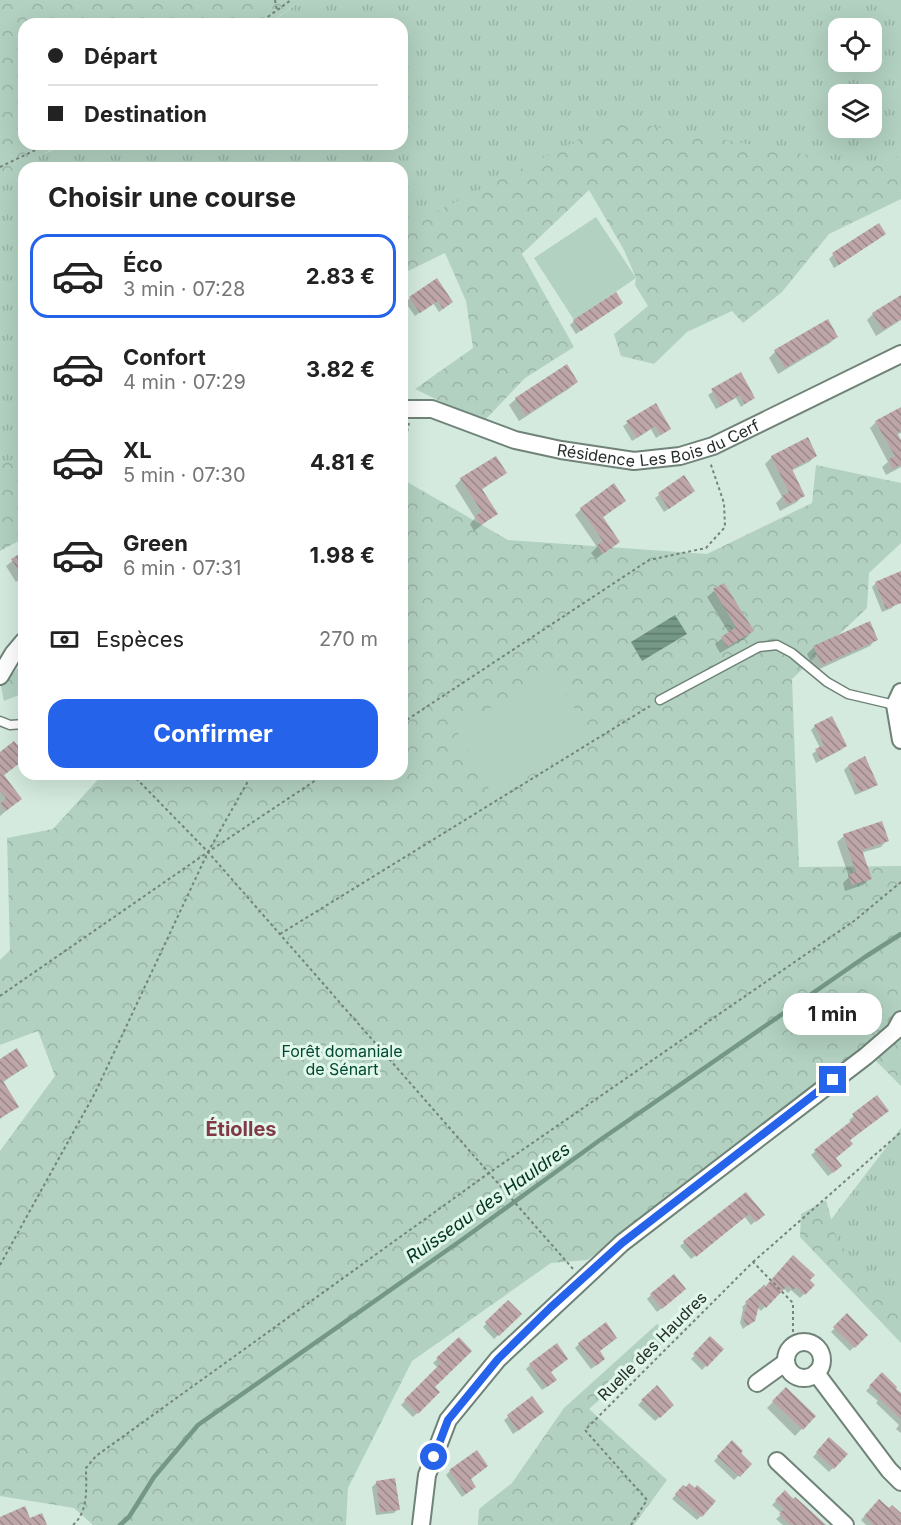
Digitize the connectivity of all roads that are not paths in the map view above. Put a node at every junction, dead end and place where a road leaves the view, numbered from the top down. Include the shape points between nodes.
1 (901, 354) edge
2 (408, 409) edge
3 (18, 648) edge
4 (0, 676) edge
5 (898, 699) edge
6 (660, 700) road end
7 (0, 721) edge
8 (18, 724) edge
9 (901, 740) edge
10 (901, 1020) edge
11 (786, 1362) junction
12 (816, 1373) junction
13 (757, 1383) dead end
14 (777, 1461) dead end
15 (901, 1482) edge
16 (421, 1525) edge
17 (845, 1525) edge

1 - 2 street, Résidence Les Bois du Cerf via 705,449 680,456 634,461 561,450 432,409
3 - 4 street
5 - 6 lane via 848,694 777,645 759,647
5 - 9 street
7 - 8 lane
10 - 16 street via 866,1056 622,1243 498,1359 448,1420 427,1475
11 - 12 street via 796,1377 808,1378
11 - 12 street via 788,1350 798,1342 810,1343 820,1351 822,1365
11 - 13 street
12 - 15 street
14 - 17 street

